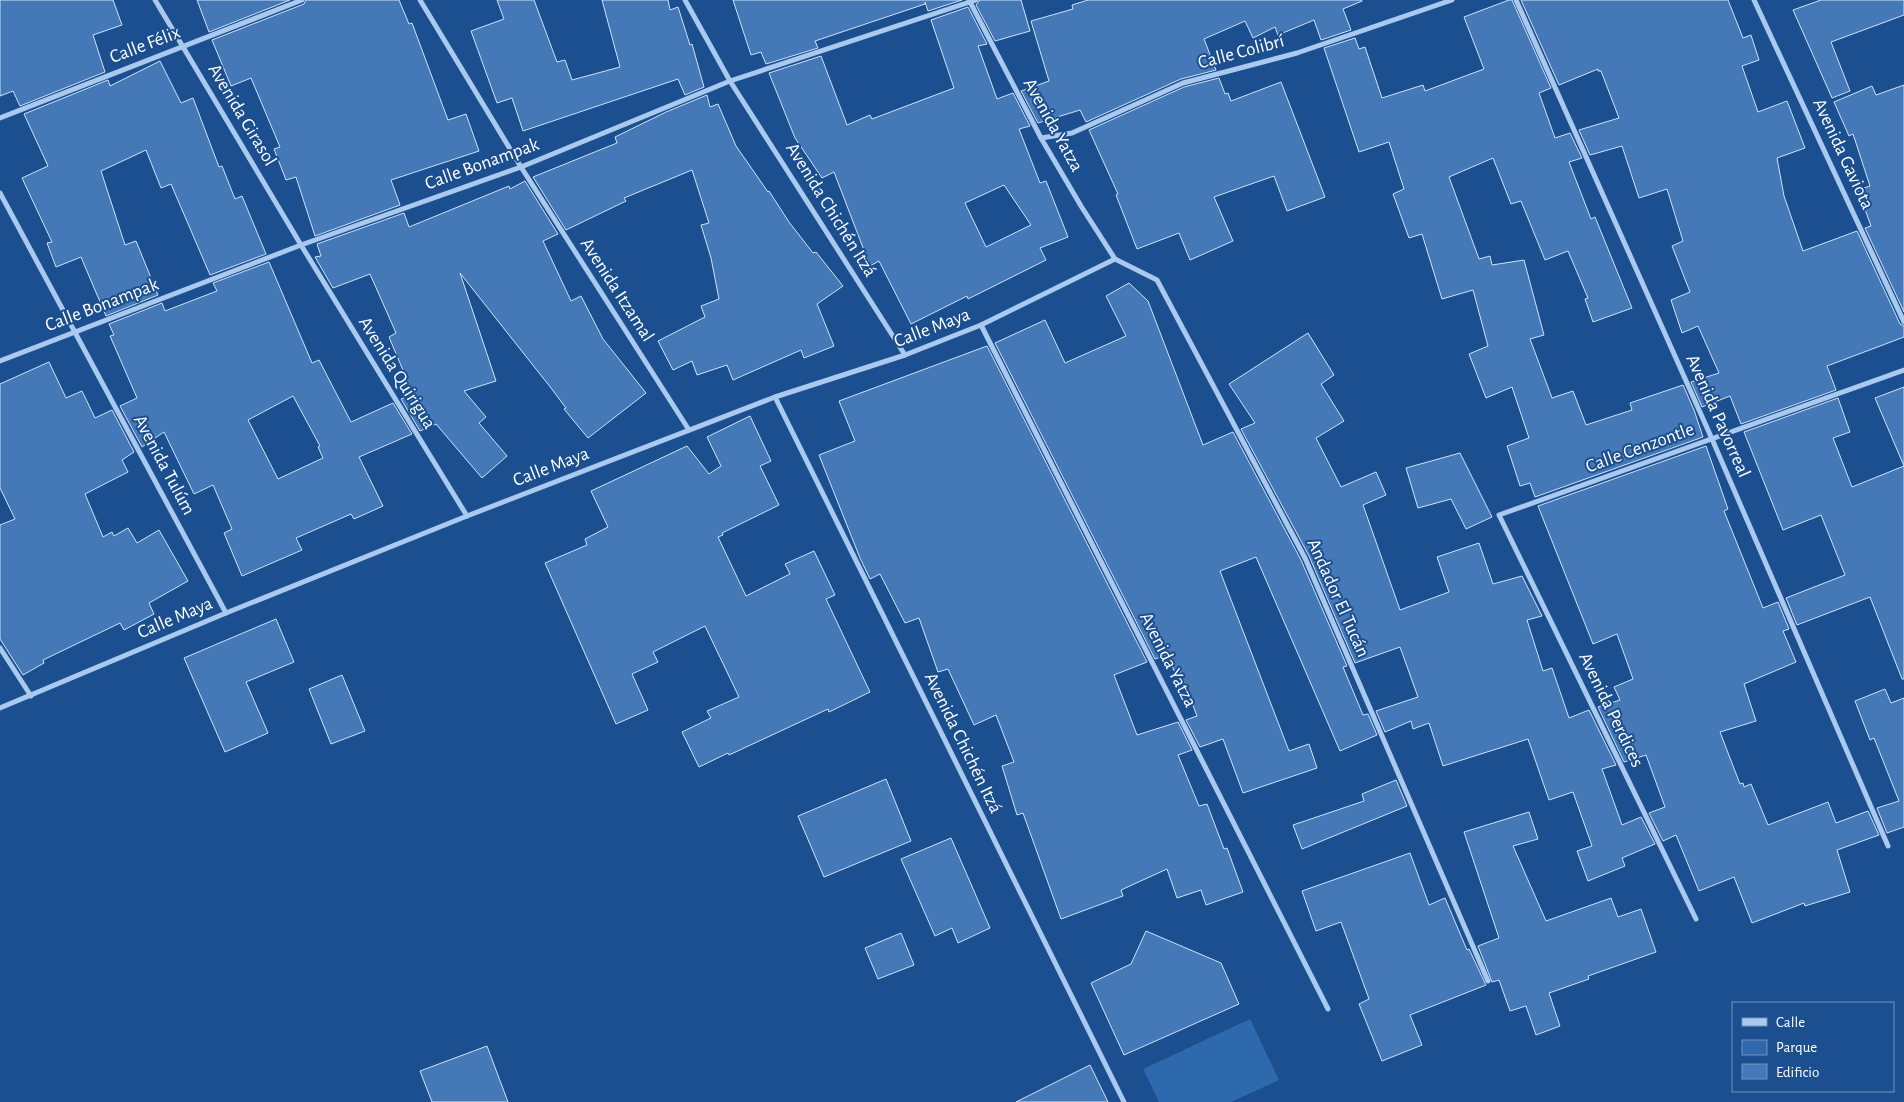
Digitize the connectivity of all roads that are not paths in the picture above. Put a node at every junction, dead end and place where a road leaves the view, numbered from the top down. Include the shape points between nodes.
1 (155, 0) edge
2 (302, 0) edge
3 (420, 0) edge
4 (685, 0) edge
5 (1452, 0) edge
6 (1516, 0) edge
7 (1754, 0) edge
8 (971, 1) edge
9 (184, 46) junction
10 (730, 80) junction
11 (0, 118) edge
12 (1041, 138) junction
13 (521, 167) junction
14 (0, 192) edge
15 (301, 245) junction
16 (1115, 259) junction
17 (1904, 322) edge
18 (981, 325) junction
19 (75, 332) junction
20 (906, 356) junction
21 (0, 361) edge
22 (1904, 370) edge
23 (775, 397) junction
24 (689, 430) junction
25 (1712, 439) junction
26 (1499, 515) joint
27 (467, 516) junction
28 (226, 613) junction
29 (0, 648) edge
30 (31, 696) junction
31 (0, 708) edge
32 (1888, 846) dead end
33 (1696, 919) dead end
34 (1488, 982) dead end
35 (1328, 1009) dead end
36 (1124, 1102) edge

1 - 9 street, Avenida Girasol
2 - 9 street, Calle Félix
3 - 13 street, Avenida Itzamal
4 - 10 street, Avenida Chichén Itzá
5 - 12 street, Calle Colibrí via 1297,53 1183,83 1072,133
6 - 25 street, Avenida Pavorreal
7 - 17 street, Avenida Gaviota
8 - 10 street, Calle Bonampak
8 - 12 street, Avenida Yatza
9 - 11 street, Calle Félix
9 - 15 street, Avenida Girasol
10 - 13 street, Calle Bonampak
10 - 20 street, Avenida Chichén Itzá
12 - 16 street, Avenida Yatza
13 - 15 street, Calle Bonampak
13 - 24 street, Avenida Itzamal
14 - 19 street, Avenida Tulúm
15 - 19 street, Calle Bonampak
15 - 27 street, Avenida Quirigua
16 - 18 street, Calle Maya
16 - 34 street, Andador El Tucán via 1157,280 1305,558
18 - 20 street, Calle Maya
18 - 35 street, Avenida Yatza
19 - 21 street, Calle Bonampak
19 - 28 street, Avenida Tulúm
20 - 23 street, Calle Maya
22 - 25 street, Calle Cenzontle
23 - 24 street, Calle Maya
23 - 36 street, Avenida Chichén Itzá
24 - 27 street, Calle Maya
25 - 26 street, Calle Cenzontle
25 - 32 street, Avenida Pavorreal
26 - 33 street, Avenida Perdices
27 - 28 street, Calle Maya
28 - 30 street, Calle Maya
29 - 30 street
30 - 31 street, Calle Maya

